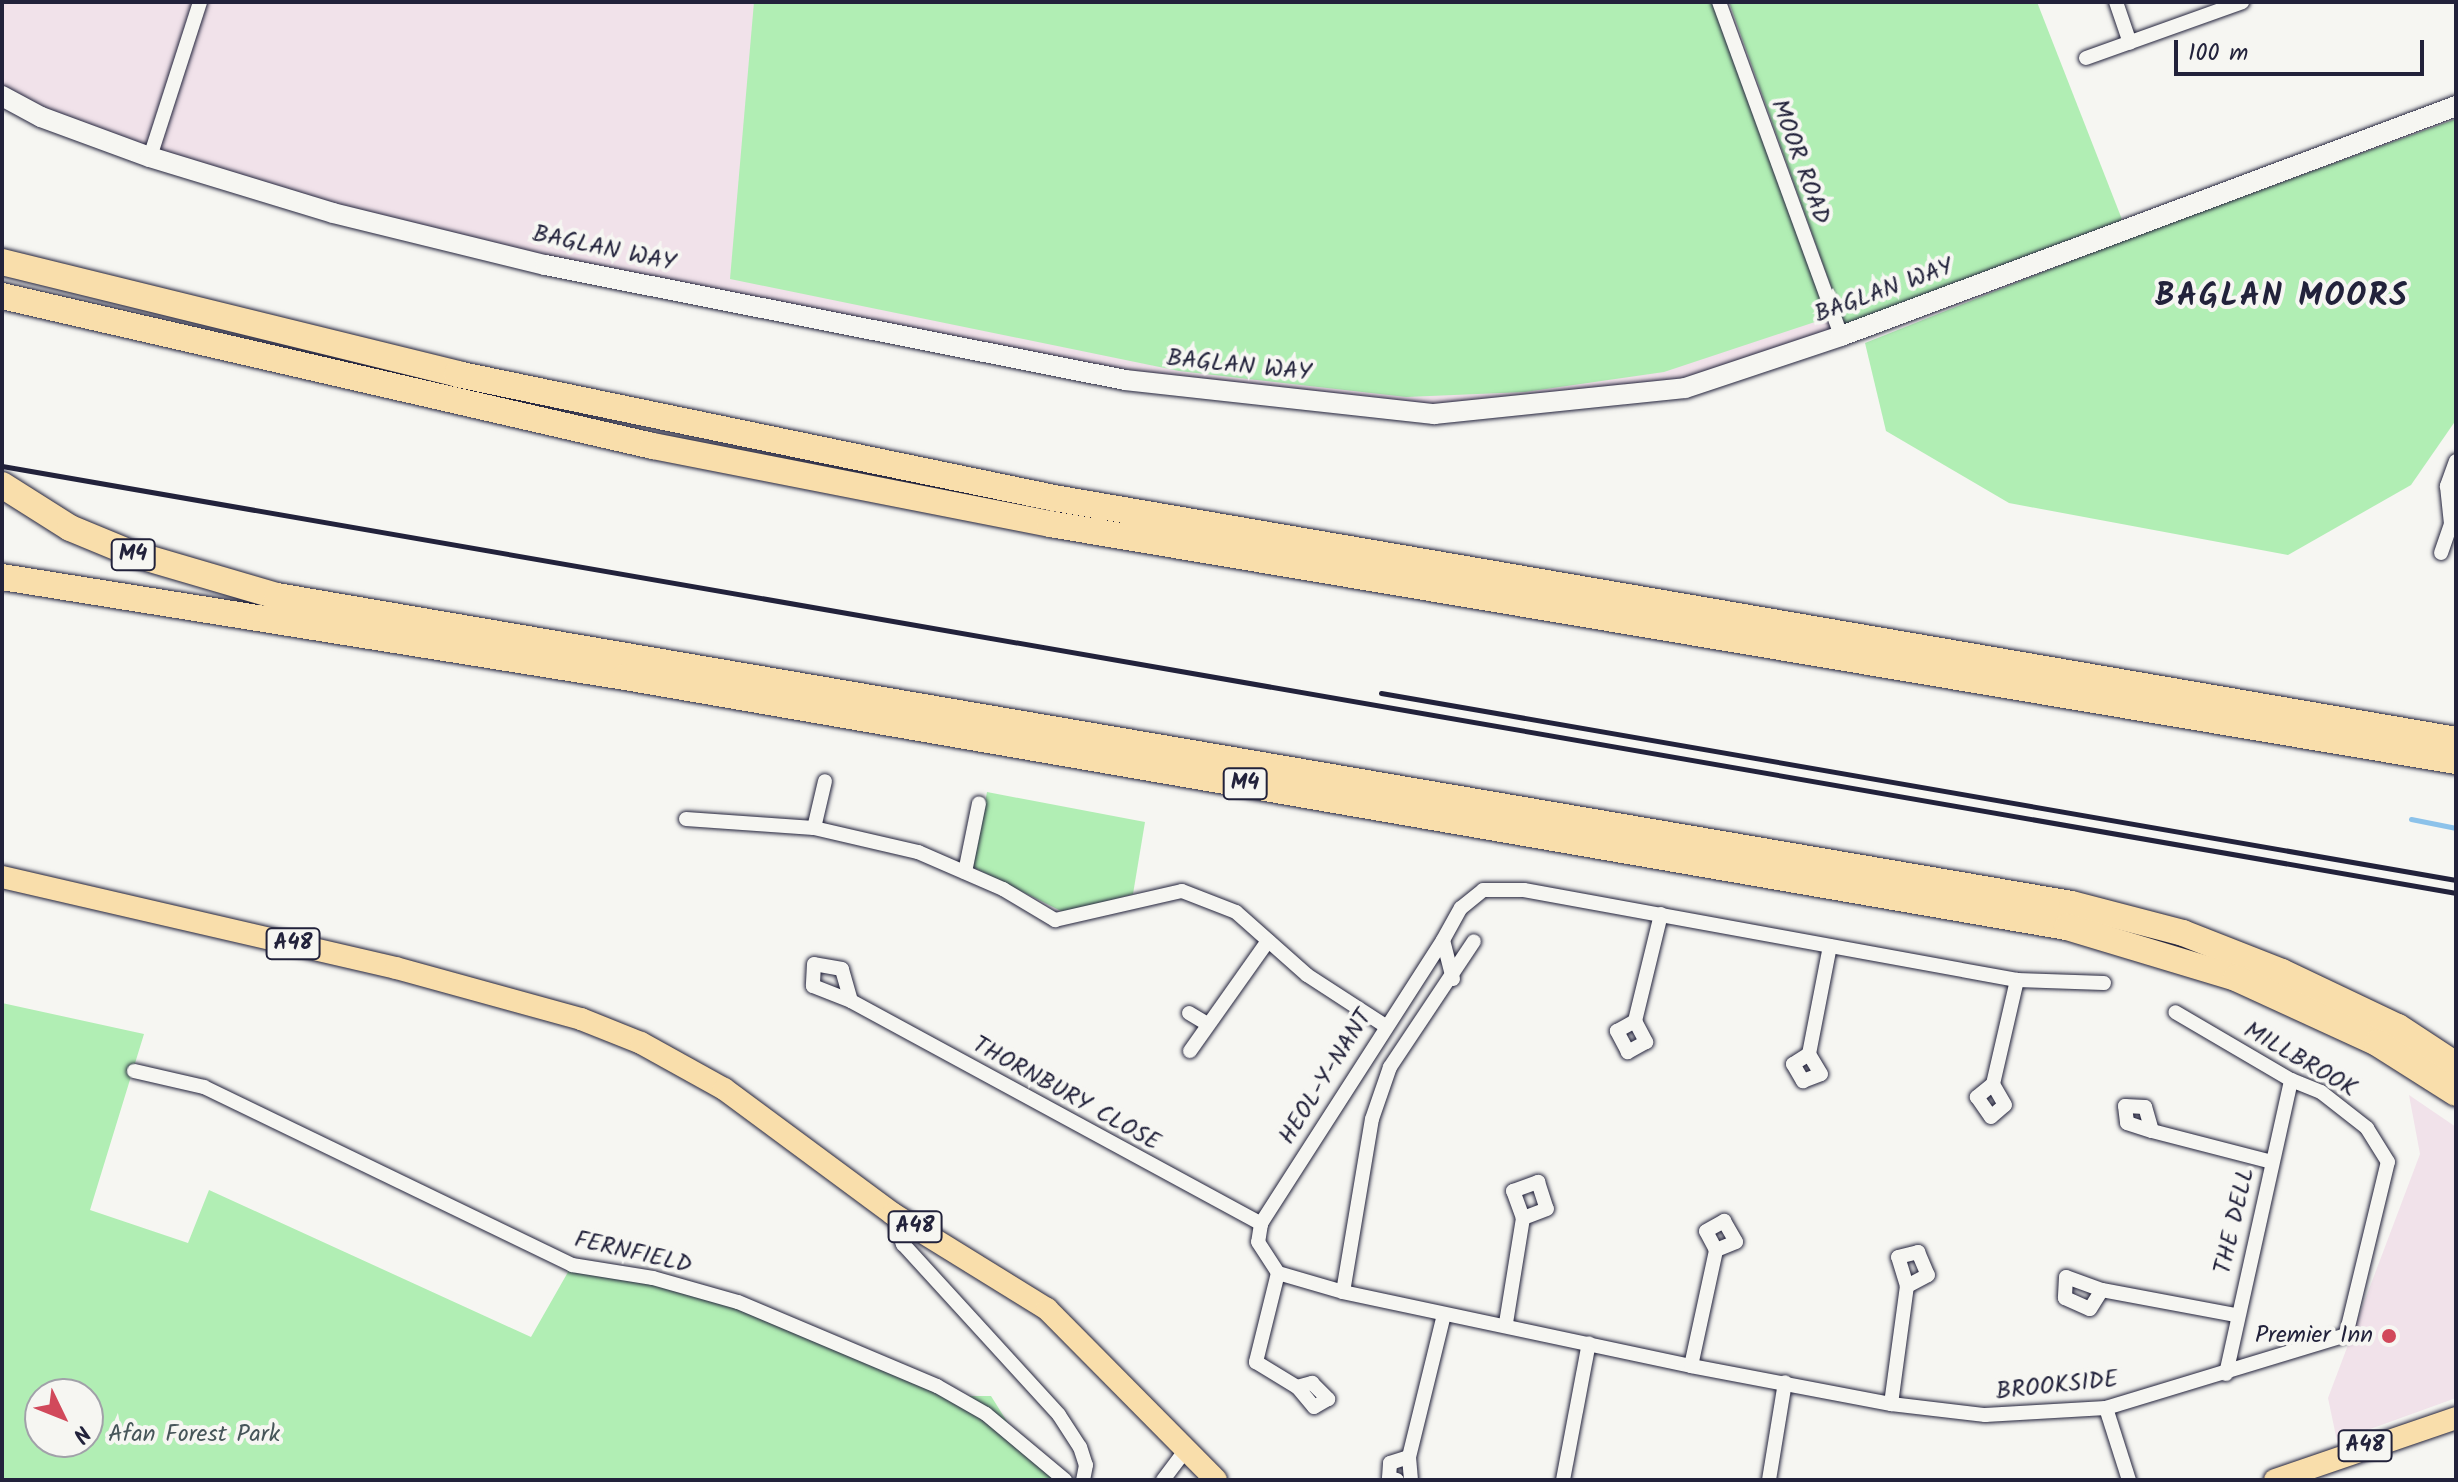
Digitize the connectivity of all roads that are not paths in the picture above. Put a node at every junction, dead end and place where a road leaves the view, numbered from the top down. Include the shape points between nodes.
1 (200, 2) edge
2 (1719, 2) edge
3 (2116, 2) edge
4 (2242, 2) edge
5 (2130, 43) junction
6 (2086, 58) dead end
7 (2, 96) edge
8 (2456, 106) edge
9 (150, 157) junction
10 (2, 262) edge
11 (2, 296) edge
12 (1841, 336) junction
13 (2456, 461) edge
14 (2, 485) edge
15 (2453, 525) edge
16 (2441, 553) dead end
17 (2, 577) edge
18 (2456, 740) edge
19 (2456, 761) edge
20 (825, 781) dead end
21 (979, 803) dead end
22 (686, 819) dead end
23 (814, 828) junction
24 (965, 872) junction
25 (2, 877) edge
26 (1661, 914) junction
27 (1443, 940) junction
28 (1268, 941) junction
29 (1474, 941) dead end
30 (1830, 946) junction
31 (1453, 979) junction
32 (2017, 980) junction
33 (2104, 983) dead end
34 (851, 1001) dead end
35 (2175, 1012) dead end
36 (1189, 1013) dead end
37 (1635, 1021) dead end
38 (1207, 1024) junction
39 (1384, 1025) junction
40 (1190, 1051) dead end
41 (1809, 1054) dead end
42 (2456, 1065) edge
43 (134, 1071) dead end
44 (2291, 1080) junction
45 (1993, 1084) dead end
46 (2456, 1093) edge
47 (2152, 1131) dead end
48 (2272, 1162) junction
49 (2388, 1162) joint
50 (893, 1214) junction
51 (1523, 1218) dead end
52 (1261, 1224) junction
53 (1716, 1250) dead end
54 (1278, 1273) junction
55 (1907, 1286) dead end
56 (2102, 1290) dead end
57 (1343, 1292) junction
58 (1444, 1314) junction
59 (2235, 1315) junction
60 (1506, 1323) junction
61 (1589, 1343) junction
62 (1691, 1366) junction
63 (2226, 1374) junction
64 (1785, 1382) junction
65 (1297, 1387) dead end
66 (1891, 1404) junction
67 (2106, 1408) junction
68 (2456, 1418) edge
69 (1186, 1449) junction
70 (1409, 1457) junction
71 (1065, 1480) edge
72 (1083, 1480) edge
73 (1163, 1480) edge
74 (1216, 1480) edge
75 (1397, 1480) edge
76 (1411, 1480) edge
77 (1563, 1480) edge
78 (1769, 1480) edge
79 (2129, 1480) edge
80 (2275, 1480) edge

1 - 9 street
2 - 12 street, MOOR ROAD
3 - 5 street
4 - 5 street
5 - 6 street
7 - 9 street, BAGLAN WAY via 41,117
8 - 12 street, BAGLAN WAY
9 - 12 street, BAGLAN WAY via 333,213 561,268 1125,380 1434,414 1685,388
10 - 18 highway via 457,374 1038,495
11 - 19 highway via 653,446 1034,521
13 - 15 street via 2447,486
14 - 42 highway, M4 via 70,528 133,554 277,596 2072,904 2183,933 2282,972 2398,1027
15 - 16 street
17 - 46 highway, M4 via 625,677 2067,927 2170,954 2249,984 2377,1043
20 - 23 street
21 - 24 street
22 - 23 street
23 - 24 street via 918,852
24 - 28 street via 1055,920 1182,891 1236,912
25 - 50 main road, A48 via 396,968 581,1019 724,1089
26 - 27 street, HEOL-Y-NANT via 1524,890 1483,890 1461,908
26 - 30 street, HEOL-Y-NANT
26 - 37 street
27 - 31 street
27 - 39 street, HEOL-Y-NANT
28 - 38 street
28 - 39 street via 1307,975
29 - 31 street, HEOL-Y-NANT
30 - 32 street, HEOL-Y-NANT
30 - 41 street
31 - 57 street, HEOL-Y-NANT via 1390,1067 1372,1119
32 - 33 street, HEOL-Y-NANT
32 - 45 street
34 - 52 street, THORNBURY CLOSE
35 - 44 street, MILLBROOK
36 - 38 street
38 - 40 street
39 - 52 street, HEOL-Y-NANT
43 - 71 street, FERNFIELD via 204,1087 572,1265 653,1278 738,1302 854,1350 986,1414
44 - 48 street, THE DELL
44 - 49 street, MILLBROOK via 2321,1092 2367,1128
47 - 48 street
48 - 59 street, THE DELL
49 - 63 street, BROOKSIDE via 2346,1335
50 - 69 main road, A48 via 1047,1309
50 - 72 street via 903,1244 1059,1415 1080,1447 1086,1465
51 - 60 street
52 - 54 street, HEOL-Y-NANT via 1258,1242
53 - 62 street
54 - 57 street, BROOKSIDE
54 - 65 street via 1256,1362
55 - 66 street
56 - 59 street
57 - 58 street, BROOKSIDE
58 - 60 street, BROOKSIDE
58 - 70 street
59 - 63 street, THE DELL
60 - 61 street, BROOKSIDE
61 - 62 street, BROOKSIDE
61 - 77 street
62 - 64 street, BROOKSIDE
63 - 67 street, BROOKSIDE
64 - 66 street, BROOKSIDE
64 - 78 street
66 - 67 street, BROOKSIDE via 1985,1415
67 - 79 street
68 - 80 main road, A48
69 - 73 street
69 - 74 main road, A48
70 - 75 street via 1390,1463 1389,1478
70 - 76 street

